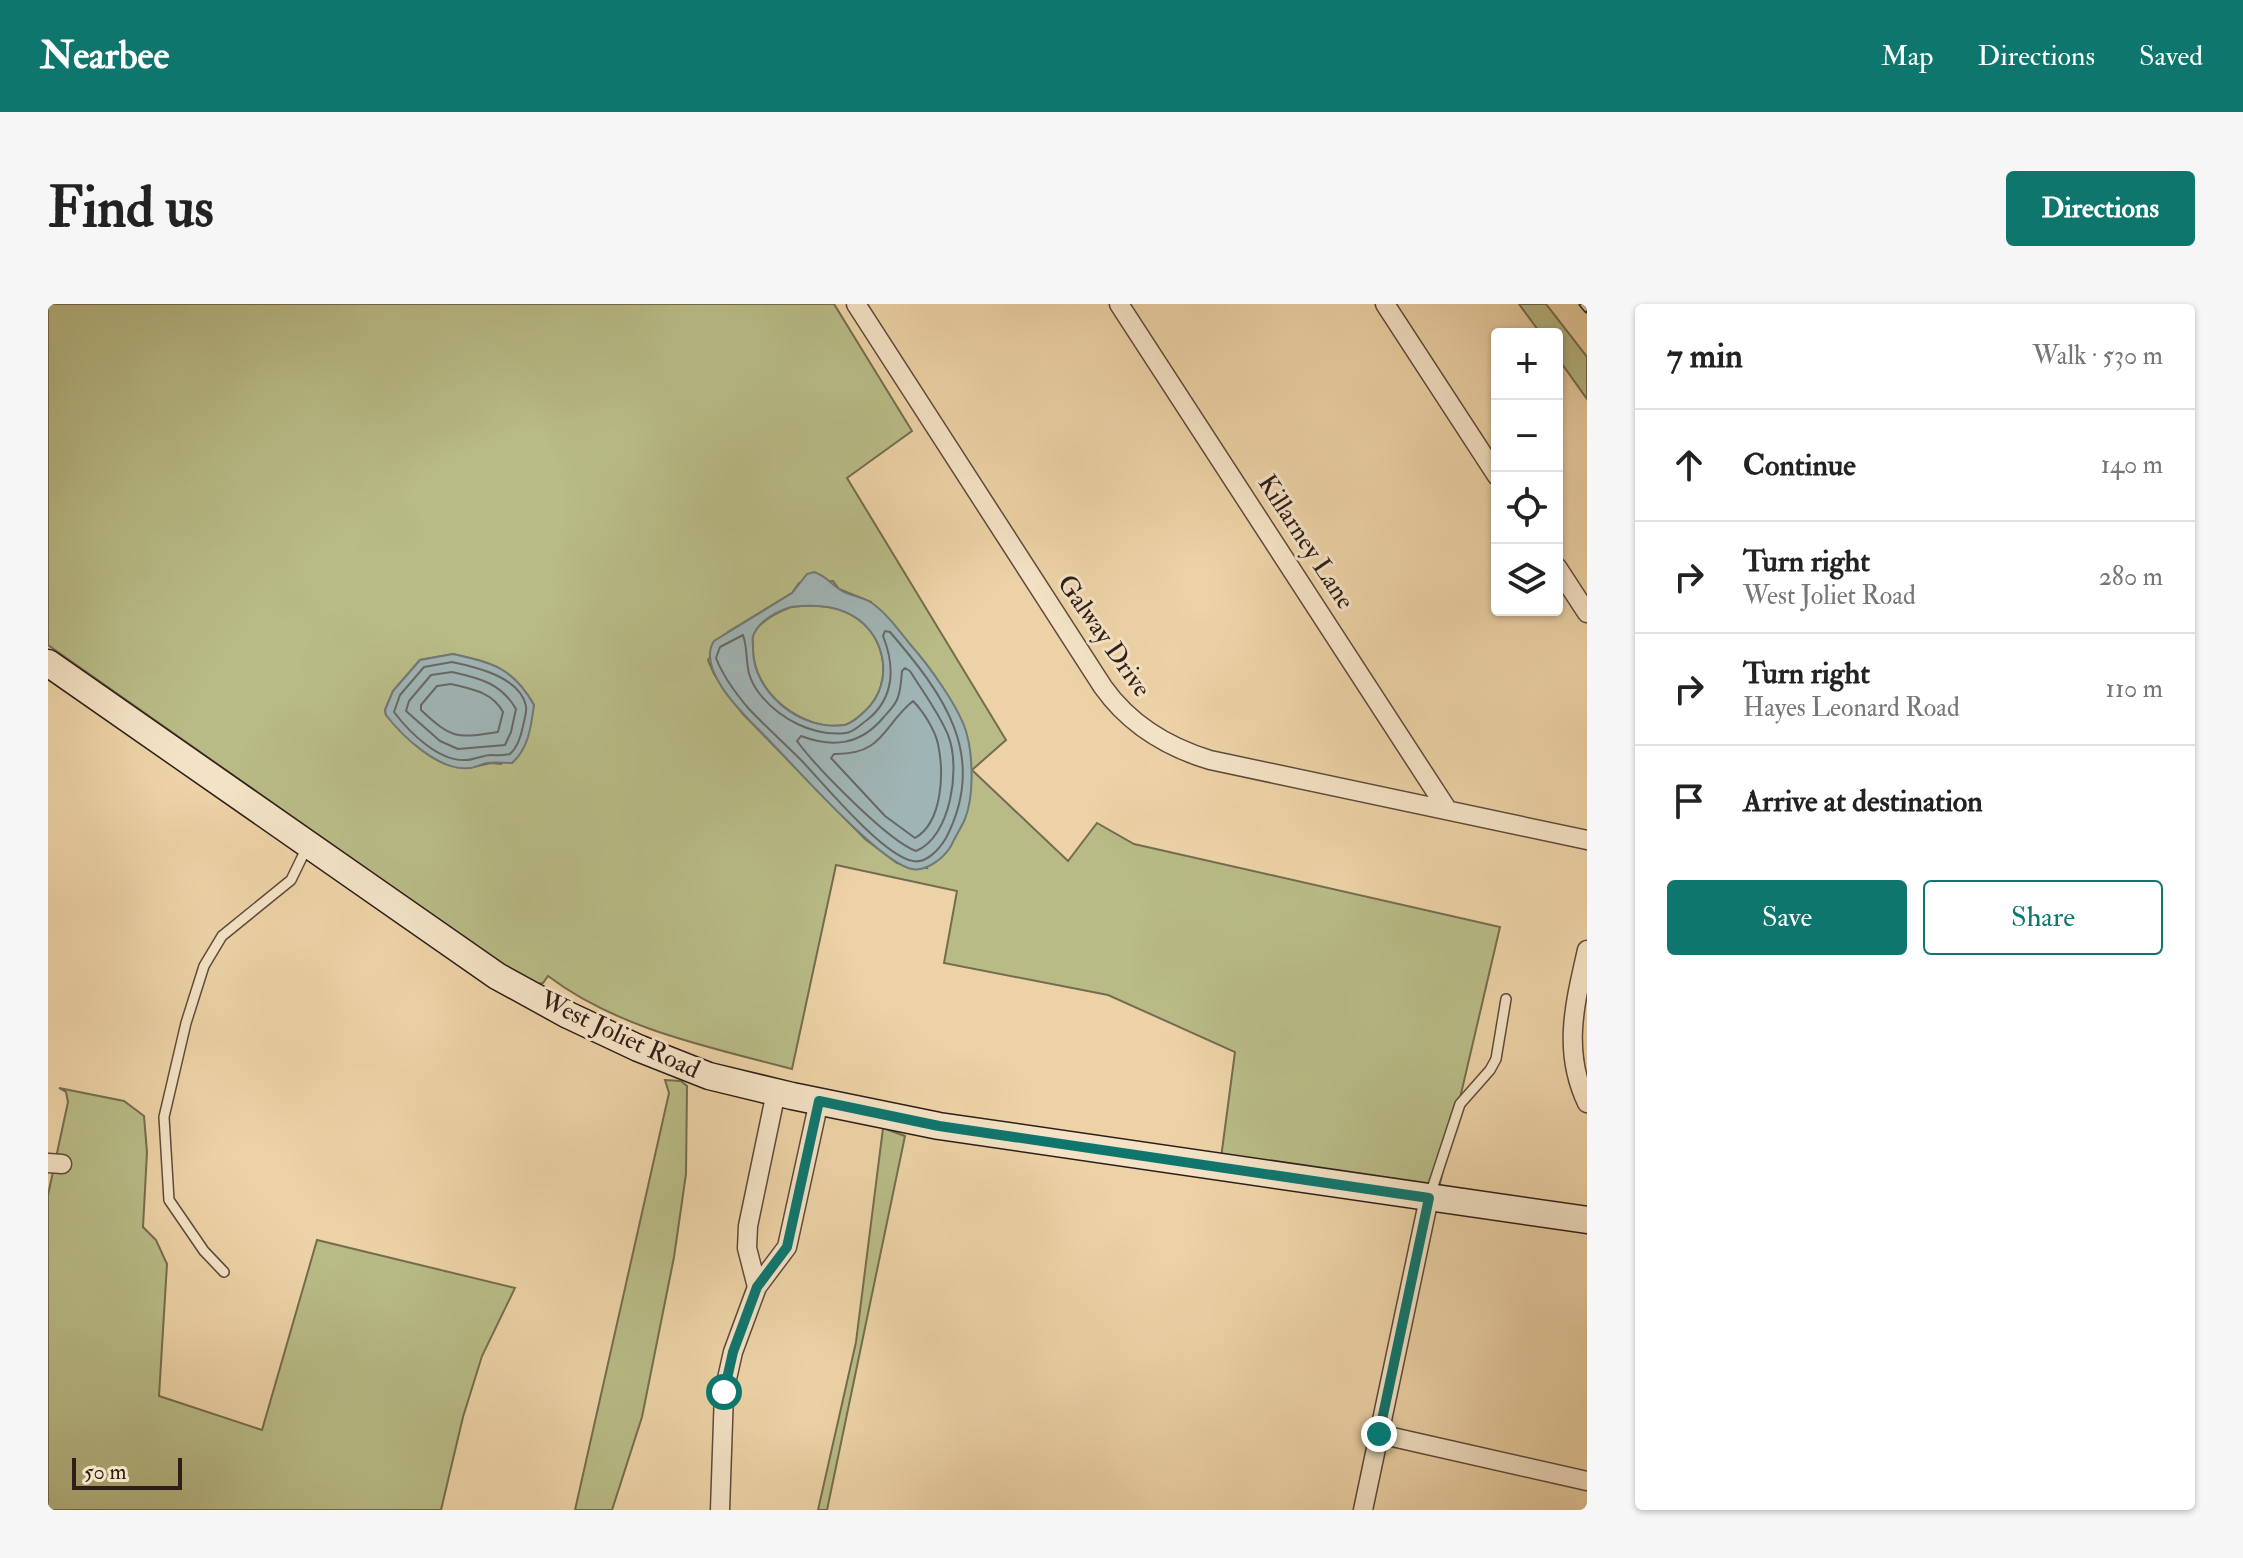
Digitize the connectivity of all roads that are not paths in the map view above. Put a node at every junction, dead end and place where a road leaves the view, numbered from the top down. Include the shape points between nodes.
1 (856, 304) edge
2 (1119, 304) edge
3 (1385, 304) edge
4 (1494, 472) edge
5 (1563, 576) edge
6 (1587, 613) edge
7 (48, 663) edge
8 (1447, 809) junction
9 (1587, 840) edge
10 (309, 844) junction
11 (1587, 950) edge
12 (1506, 999) dead end
13 (776, 1092) junction
14 (1585, 1095) edge
15 (819, 1101) junction
16 (1429, 1198) junction
17 (1587, 1220) edge
18 (224, 1272) dead end
19 (757, 1287) junction
20 (1379, 1434) junction
21 (1587, 1481) edge
22 (720, 1510) edge
23 (1363, 1510) edge

1 - 8 street, Galway Drive via 1103,687 1132,720 1166,743 1210,760
2 - 8 street, Killarney Lane
3 - 4 street
5 - 6 street
7 - 10 main road, West Joliet Road
8 - 9 street, Galway Drive
10 - 13 main road, West Joliet Road via 497,976 568,1015 709,1076
10 - 18 lane via 291,880 222,936 204,966 164,1117 169,1200
11 - 14 street via 1571,1032
12 - 16 lane via 1496,1059 1460,1104
13 - 15 main road, West Joliet Road
13 - 19 street via 748,1226 747,1248
15 - 16 main road, West Joliet Road via 939,1126
15 - 19 street via 787,1247
16 - 17 main road, West Joliet Road
16 - 20 street
19 - 22 street via 724,1392
20 - 21 street
20 - 23 street

